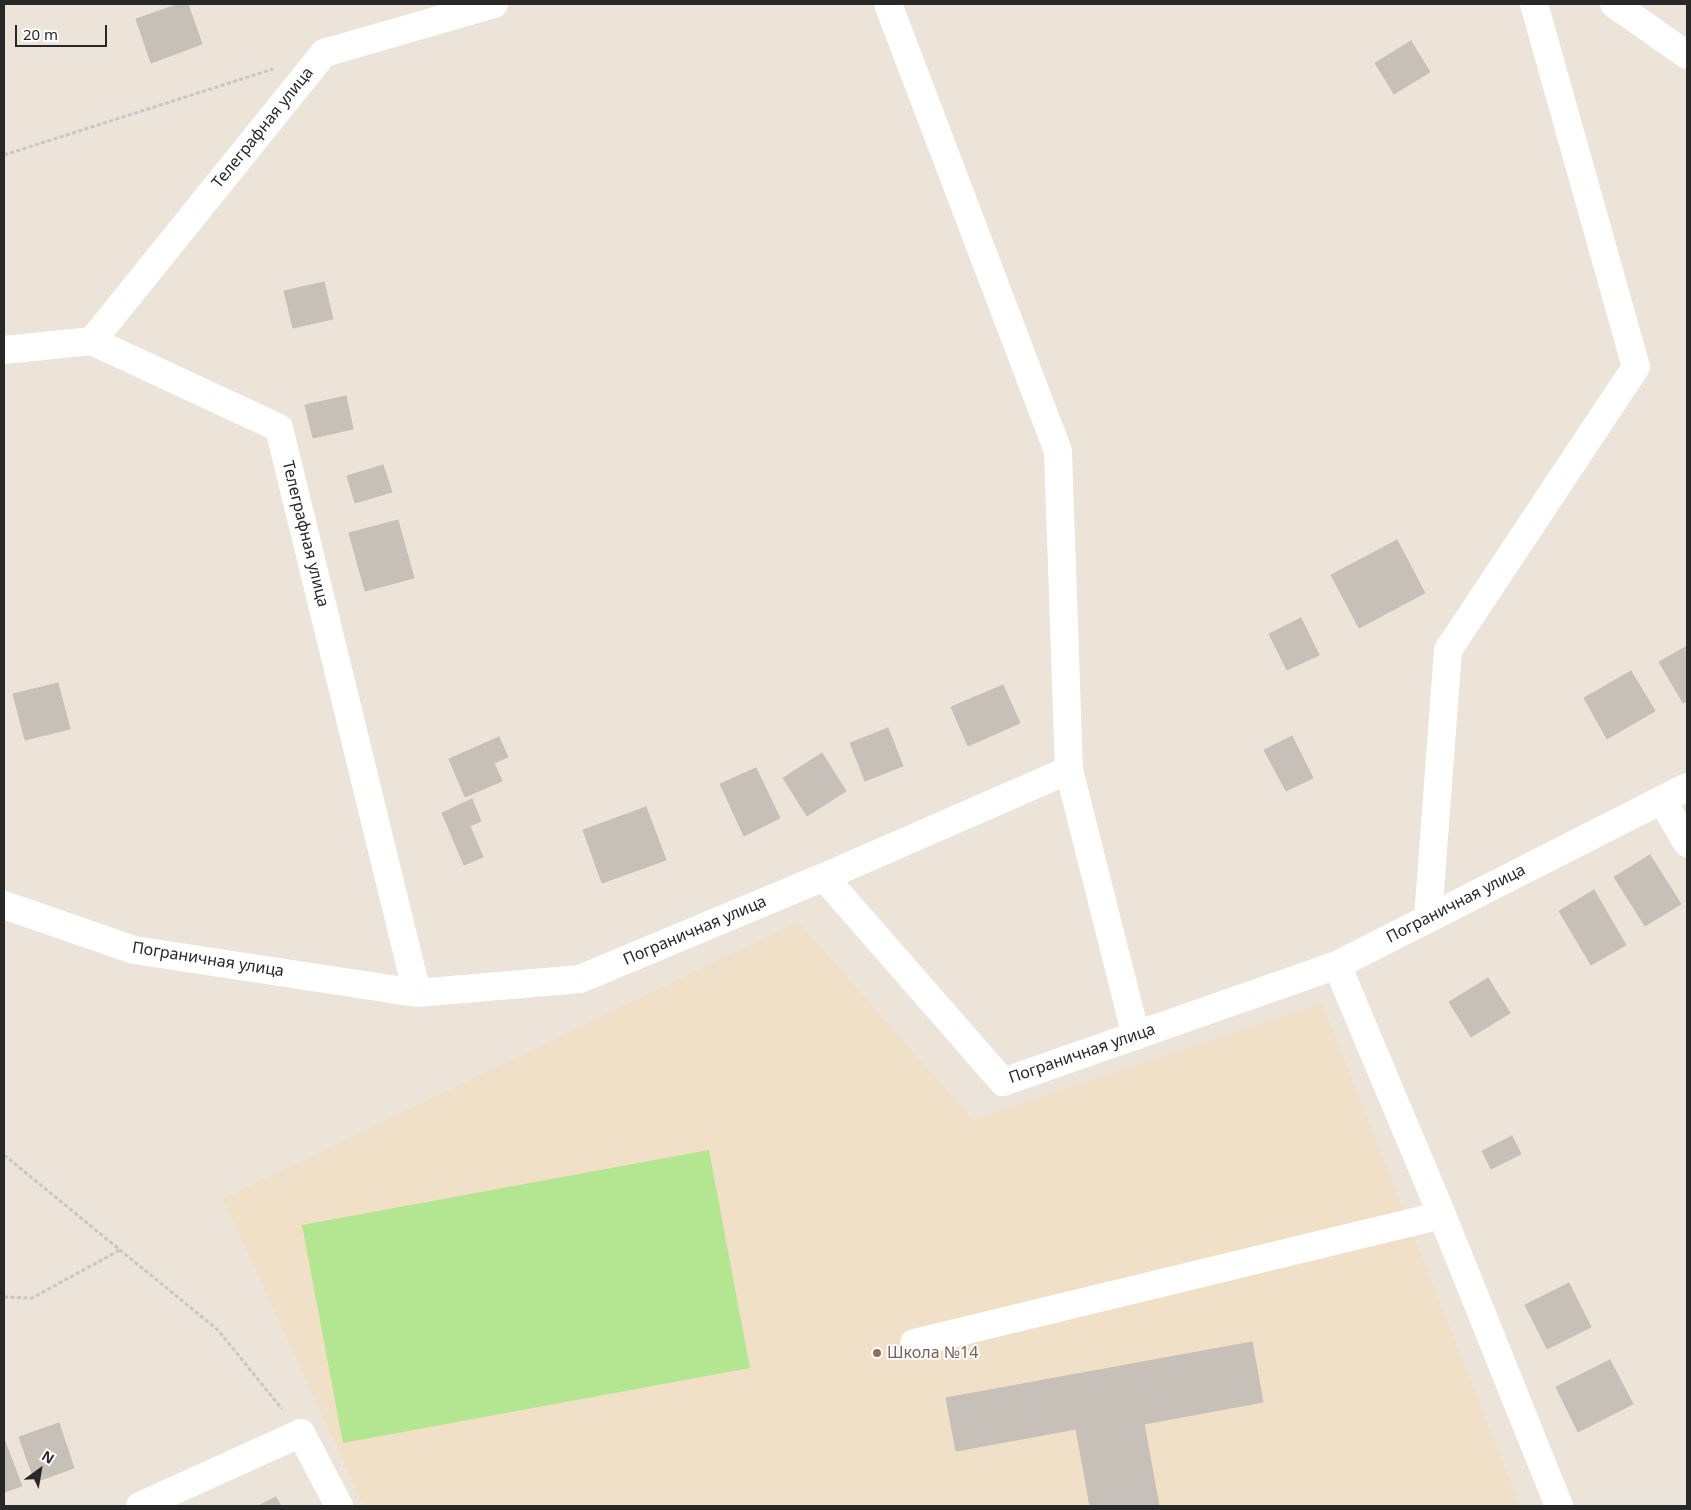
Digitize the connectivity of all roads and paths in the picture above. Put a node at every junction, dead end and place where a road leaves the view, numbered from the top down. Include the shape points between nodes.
1 (494, 4) edge
2 (888, 4) edge
3 (1534, 4) edge
4 (1614, 4) edge
5 (1687, 55) edge
6 (276, 68) dead end
7 (4, 155) edge
8 (92, 342) junction
9 (4, 350) edge
10 (1069, 770) junction
11 (1687, 787) edge
12 (1662, 800) junction
13 (1687, 843) edge
14 (824, 877) junction
15 (4, 905) edge
16 (1428, 918) junction
17 (1337, 965) junction
18 (417, 993) junction
19 (1136, 1036) junction
20 (4, 1155) edge
21 (1442, 1215) junction
22 (120, 1250) junction
23 (4, 1297) edge
24 (914, 1343) dead end
25 (301, 1433) junction
26 (140, 1506) edge
27 (339, 1506) edge
28 (1559, 1506) edge

1 - 8 street, Телеграфная улица via 324,52
2 - 10 street via 1058,451
3 - 16 street via 1636,367 1448,650
4 - 5 street
6 - 7 path
8 - 9 street, Телеграфная улица
8 - 18 street, Телеграфная улица via 279,428
10 - 14 street
10 - 19 street
11 - 12 street, Пограничная улица
12 - 13 street
12 - 16 street, Пограничная улица
14 - 18 street, Пограничная улица via 580,979
14 - 19 street, Пограничная улица via 1003,1082
15 - 18 street, Пограничная улица via 134,950
16 - 17 street, Пограничная улица
17 - 19 street, Пограничная улица
17 - 21 street
20 - 22 path
21 - 24 street
21 - 28 street
22 - 23 path via 32,1298
22 - 25 path via 218,1330
25 - 26 street
25 - 27 street

